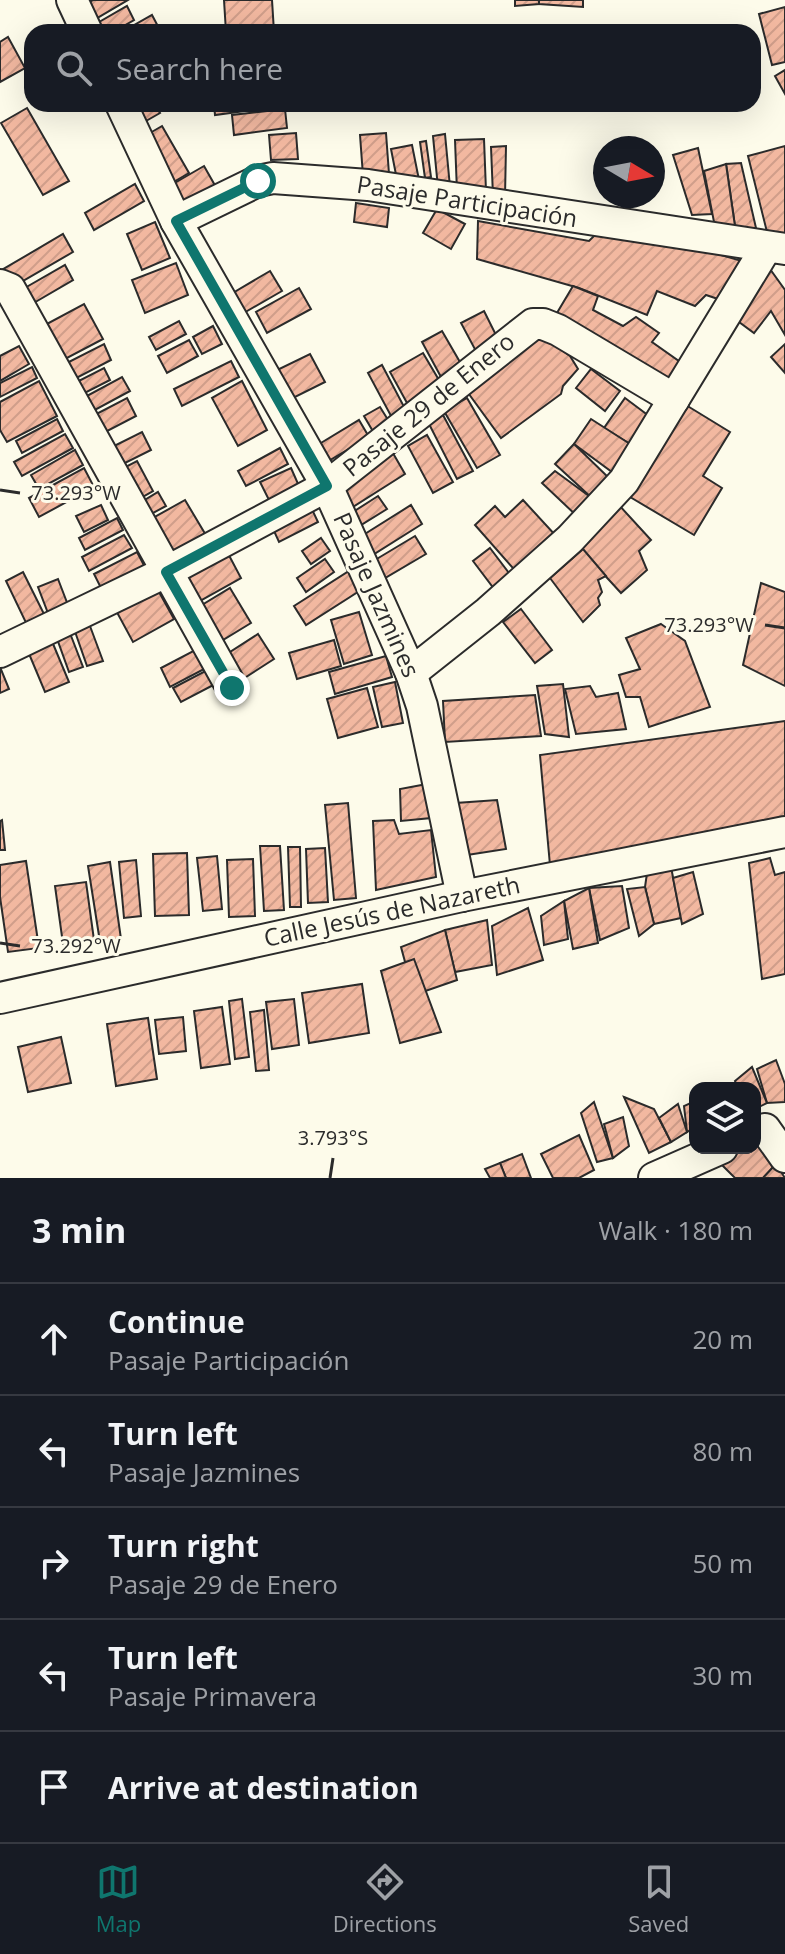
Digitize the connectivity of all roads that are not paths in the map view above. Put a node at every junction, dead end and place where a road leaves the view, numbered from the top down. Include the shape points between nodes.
1 (72, 0) edge
2 (83, 24) edge
3 (125, 112) edge
4 (176, 221) junction
5 (776, 249) edge
6 (0, 285) edge
7 (674, 399) junction
8 (327, 486) junction
9 (166, 572) junction
10 (5, 650) edge
11 (411, 673) junction
12 (232, 688) dead end
13 (785, 832) edge
14 (462, 896) junction
15 (0, 998) edge
16 (768, 1129) edge
17 (708, 1154) edge
18 (785, 1157) edge
19 (654, 1178) edge

1 - 2 street
3 - 4 street, Pasaje Jazmines
4 - 5 street, Pasaje Participación via 273,178 368,185
4 - 8 street, Pasaje Jazmines
5 - 7 street, Pasaje Participación
6 - 9 street via 10,289
7 - 8 street, Pasaje 29 de Enero via 558,330 533,324
7 - 11 street, Pasaje Participación via 624,481 570,539
8 - 9 street, Pasaje 29 de Enero
8 - 11 street, Pasaje Jazmines
9 - 10 street, Pasaje 29 de Enero
9 - 12 street
11 - 14 street, Pasaje Jazmines
13 - 14 street, Calle Jesús de Nazareth
14 - 15 street, Calle Jesús de Nazareth
16 - 18 street
17 - 19 street

